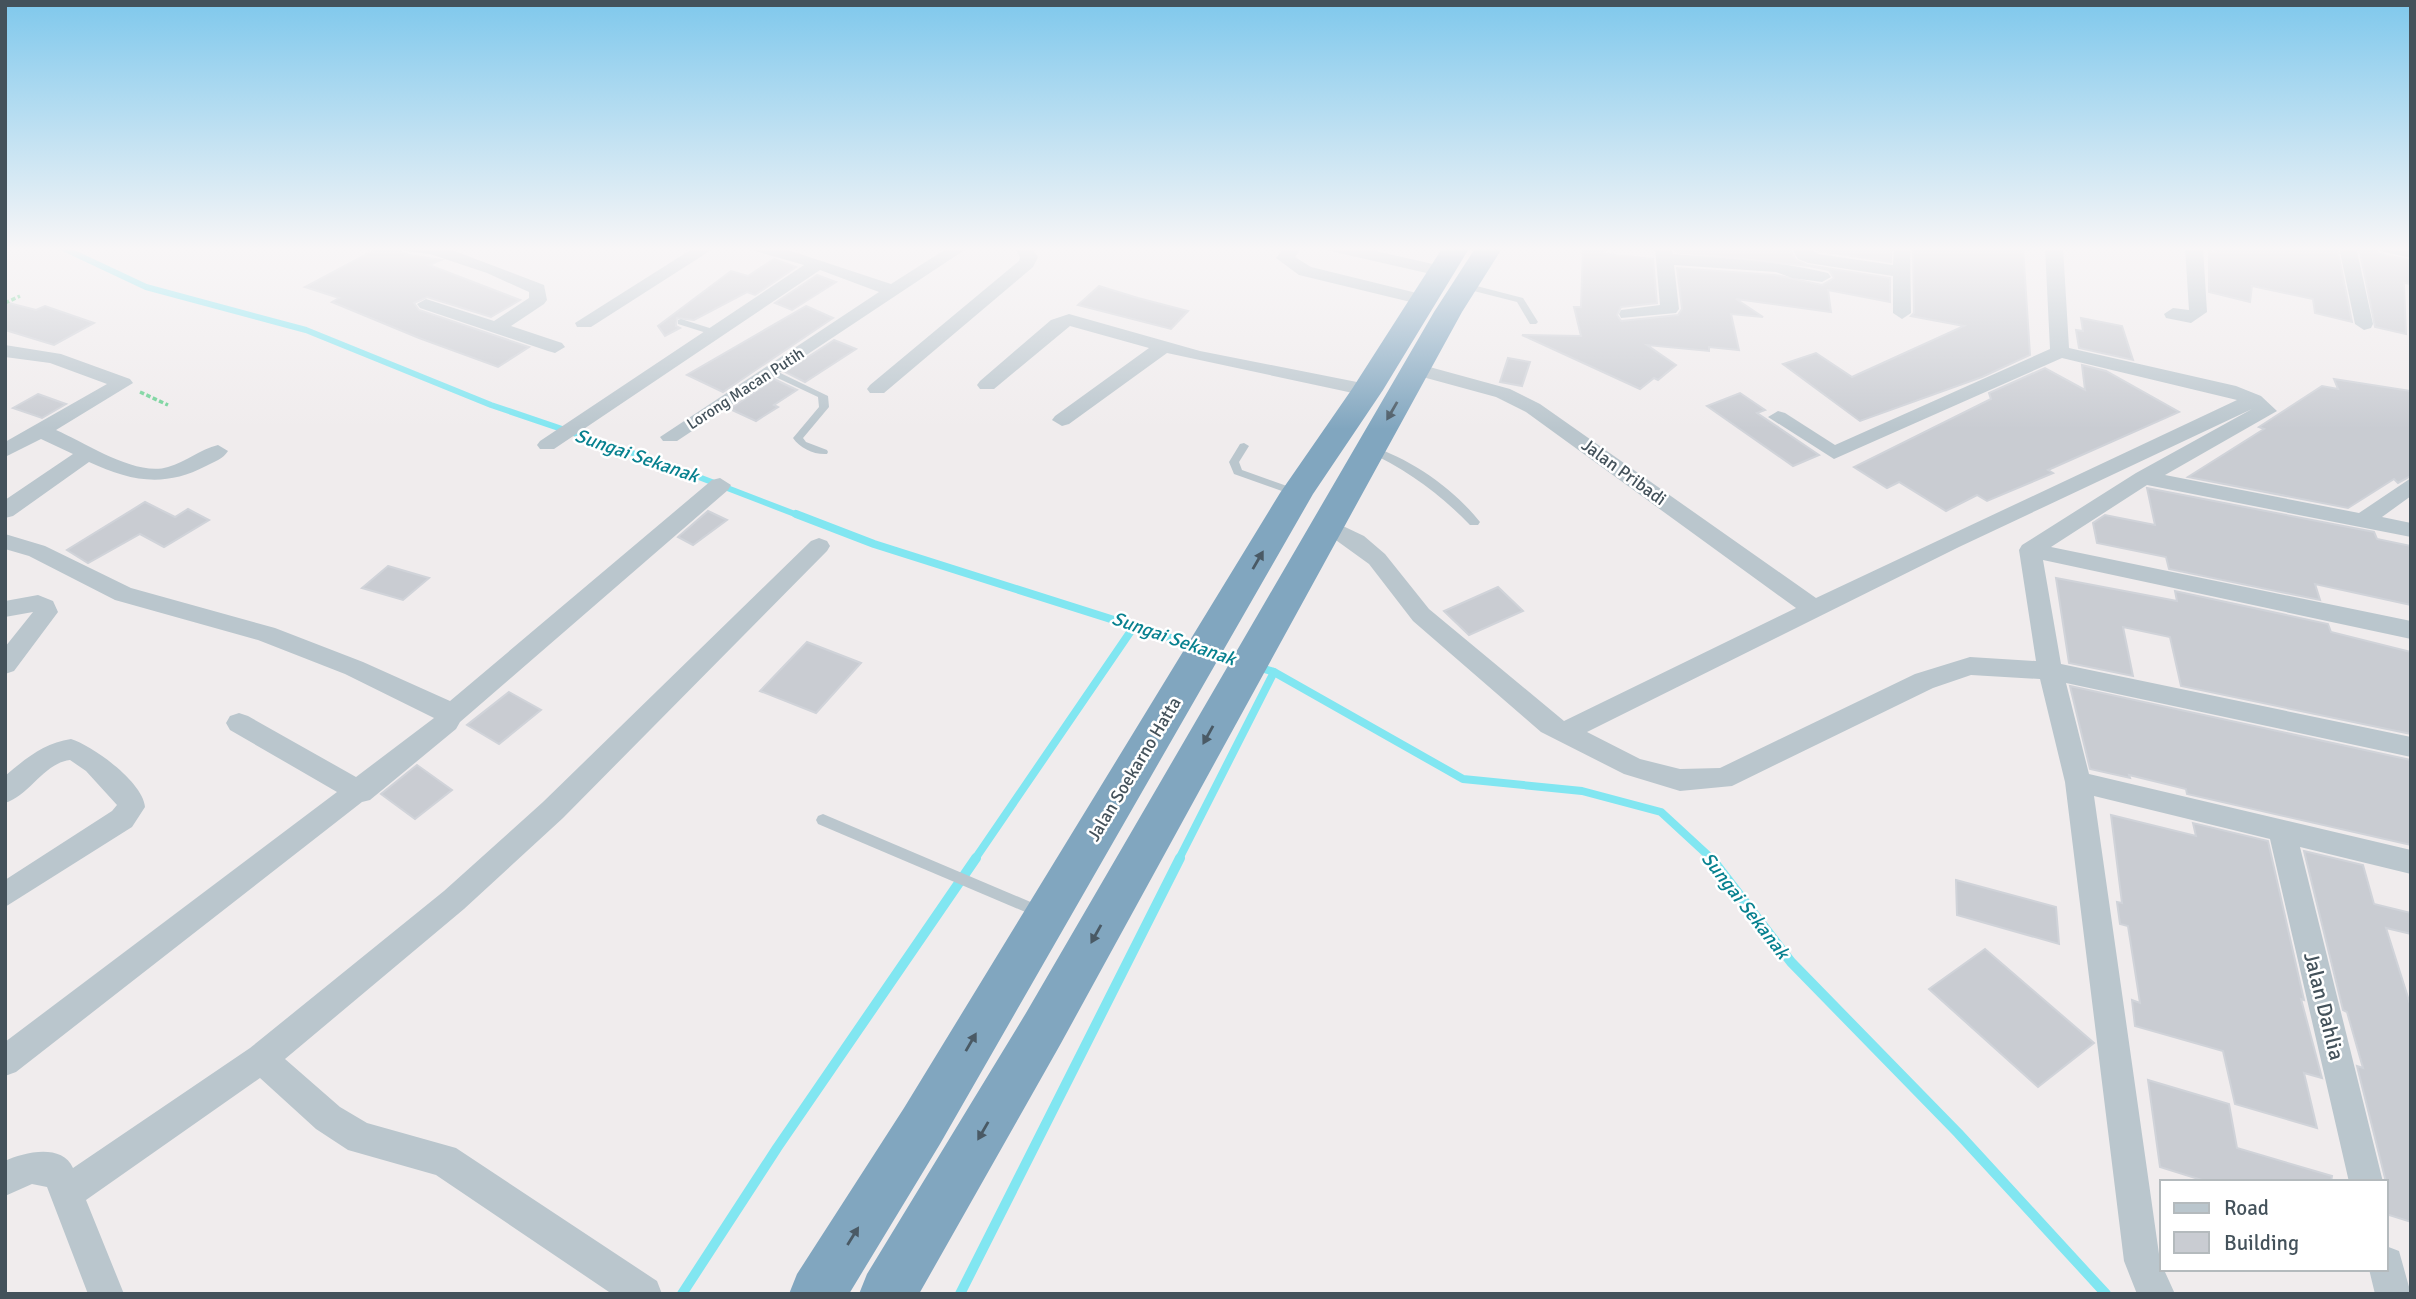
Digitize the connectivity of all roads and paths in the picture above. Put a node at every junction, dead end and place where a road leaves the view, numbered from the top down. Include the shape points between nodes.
1 (437, 308) edge
2 (527, 308) edge
3 (609, 308) edge
4 (750, 308) edge
5 (866, 308) edge
6 (974, 308) edge
7 (1418, 308) edge
8 (1439, 308) edge
9 (1525, 308) edge
10 (1669, 308) edge
11 (1902, 308) edge
12 (2057, 308) edge
13 (2198, 308) edge
14 (2360, 308) edge
15 (1902, 313) dead end
16 (1628, 314) dead end
17 (2173, 314) dead end
18 (681, 321) dead end
19 (1533, 322) dead end
20 (584, 323) dead end
21 (2364, 324) dead end
22 (496, 328) junction
23 (713, 332) junction
24 (1165, 345) junction
25 (555, 347) dead end
26 (5, 351) edge
27 (2060, 352) junction
28 (1415, 369) junction
29 (770, 371) junction
30 (123, 383) junction
31 (987, 385) dead end
32 (877, 389) dead end
33 (1367, 390) junction
34 (2254, 400) junction
35 (168, 405) dead end
36 (1778, 417) dead end
37 (1062, 420) dead end
38 (40, 431) junction
39 (670, 438) dead end
40 (550, 443) dead end
41 (1244, 446) dead end
42 (1370, 449) junction
43 (5, 451) edge
44 (218, 451) dead end
45 (822, 452) dead end
46 (86, 454) junction
47 (2144, 478) junction
48 (720, 485) dead end
49 (2411, 485) edge
50 (1297, 493) junction
51 (5, 511) edge
52 (2362, 521) junction
53 (1474, 522) dead end
54 (1326, 525) junction
55 (2411, 530) edge
56 (5, 541) edge
57 (818, 546) dead end
58 (2030, 550) junction
59 (5, 608) edge
60 (1816, 610) junction
61 (2411, 630) edge
62 (5, 665) edge
63 (1220, 669) junction
64 (2050, 671) junction
65 (448, 716) junction
66 (239, 723) dead end
67 (1564, 732) junction
68 (2411, 747) edge
69 (2078, 782) junction
70 (360, 792) junction
71 (5, 793) edge
72 (823, 820) dead end
73 (2282, 831) junction
74 (2411, 862) edge
75 (5, 895) edge
76 (1046, 914) junction
77 (261, 1059) junction
78 (5, 1060) edge
79 (5, 1179) edge
80 (2367, 1180) edge
81 (66, 1193) junction
82 (2388, 1271) edge
83 (2158, 1292) dead end
84 (106, 1294) edge
85 (644, 1294) edge
86 (817, 1294) edge
87 (887, 1294) edge
88 (2393, 1294) edge

1 - 22 street
2 - 22 street
3 - 20 street
4 - 23 street
5 - 29 street, Lorong Macan Putih
6 - 32 street
7 - 33 highway, Jalan Soekarno Hatta
8 - 28 highway, Jalan Soekarno Hatta
9 - 19 lane
10 - 16 street
11 - 15 street
12 - 27 street
13 - 17 street via 2191,317
14 - 21 street
18 - 23 lane
22 - 25 street
23 - 40 street
24 - 31 street via 1076,320 1065,321
24 - 33 street via 1198,356
24 - 37 street
26 - 30 street via 54,358
27 - 34 street via 2229,390
27 - 36 street via 1834,453
28 -> 42 highway, Jalan Soekarno Hatta
28 - 60 street, Jalan Pribadi via 1503,393 1534,408
29 - 39 street, Lorong Macan Putih
29 - 45 lane via 823,396 824,407 799,438 802,444
30 - 35 path
30 - 38 street
33 - 50 highway, Jalan Soekarno Hatta
34 - 47 street via 2265,413
34 - 60 street
38 - 43 street
38 - 46 street
41 - 50 lane via 1234,462 1238,472
42 - 53 lane via 1420,474
42 - 54 highway, Jalan Soekarno Hatta
44 - 46 street via 158,476
46 - 51 street
47 - 52 street
47 - 58 street
48 - 65 street
49 - 52 street
63 -> 50 highway, Jalan Soekarno Hatta via 1224,619
52 - 55 street
54 - 63 highway, Jalan Soekarno Hatta via 1267,632
54 - 67 street via 1377,559 1421,615 1549,725
56 - 65 street via 37,551 123,594 266,634 354,668 445,710
57 - 77 street via 543,819 454,900
58 - 61 street
58 - 64 street
59 - 62 street via 38,603 46,612
60 - 67 street
63 - 76 highway, Jalan Soekarno Hatta
63 -> 87 highway, Jalan Soekarno Hatta via 1043,1029
64 - 67 street via 1970,666 1947,671 1739,773 1707,782 1633,767
64 - 68 street
64 - 69 street
65 - 70 street via 447,722
66 - 70 street
69 - 73 street
69 - 83 street via 2142,1261
70 - 78 street
71 - 75 street via 49,753 71,748 87,755 131,802 122,819
72 - 76 lane
73 - 74 street
73 - 80 street, Jalan Dahlia
86 -> 76 highway, Jalan Soekarno Hatta
77 - 81 street
77 - 85 street via 328,1118 360,1138 444,1160
79 - 81 street via 29,1166 44,1166 59,1175
81 - 84 street
82 - 88 street

